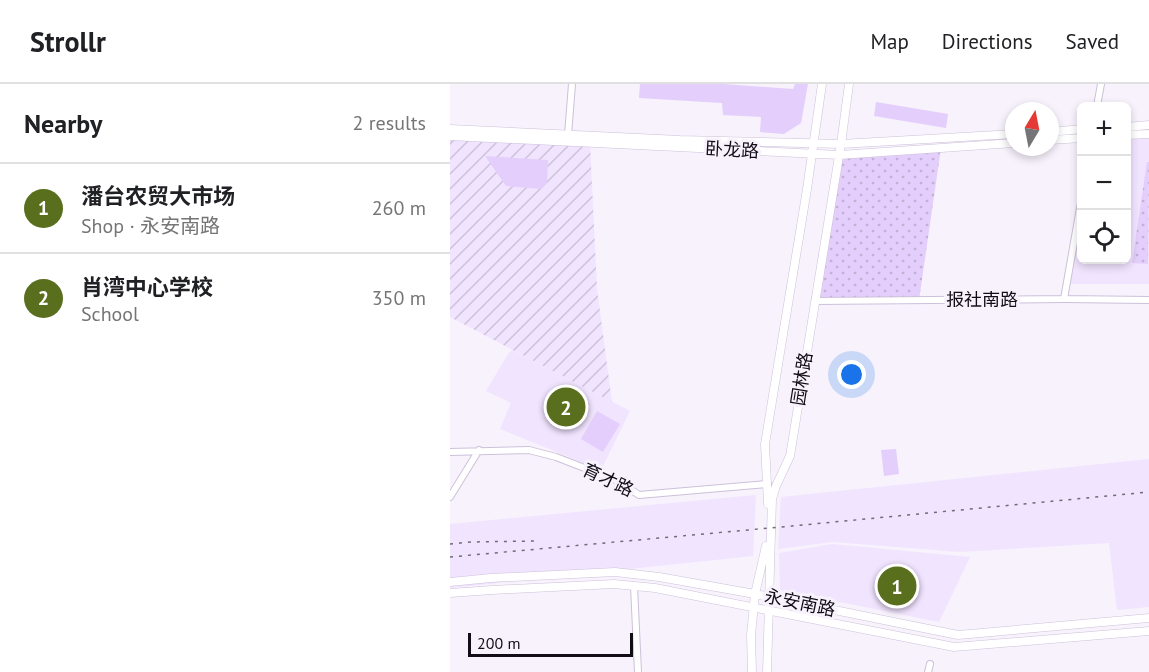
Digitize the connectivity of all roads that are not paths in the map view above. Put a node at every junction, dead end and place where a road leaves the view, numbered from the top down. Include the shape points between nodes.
1 (572, 84) edge
2 (822, 84) edge
3 (849, 84) edge
4 (1101, 84) edge
5 (1098, 102) edge
6 (1149, 125) edge
7 (1131, 127) edge
8 (450, 129) edge
9 (1077, 129) edge
10 (1059, 131) edge
11 (1149, 134) edge
12 (567, 135) junction
13 (1005, 135) edge
14 (1131, 135) edge
15 (450, 136) edge
16 (1077, 138) edge
17 (1059, 139) edge
18 (814, 144) junction
19 (841, 144) junction
20 (1005, 144) edge
21 (812, 154) junction
22 (839, 155) junction
23 (1080, 210) edge
24 (1064, 299) junction
25 (1149, 300) edge
26 (815, 301) junction
27 (479, 450) junction
28 (450, 452) edge
29 (768, 484) junction
30 (450, 497) edge
31 (450, 582) edge
32 (634, 586) junction
33 (450, 593) edge
34 (754, 594) junction
35 (769, 598) junction
36 (753, 607) junction
37 (768, 610) junction
38 (1149, 618) edge
39 (1149, 631) edge
40 (930, 664) dead end
41 (638, 672) edge
42 (752, 672) edge
43 (767, 672) edge
44 (928, 672) edge

1 - 12 street
2 - 18 main road, 园林路
3 - 19 main road, 园林路
4 - 5 street
6 - 7 main road
8 - 12 main road, 卧龙路
9 - 10 main road
11 - 14 main road
12 - 18 main road, 卧龙路
13 - 19 main road, 卧龙路
15 - 21 main road, 卧龙路
16 - 17 main road
18 - 19 main road, 卧龙路
18 - 21 main road, 园林路
19 - 22 main road, 园林路
20 - 22 main road, 卧龙路
21 - 22 main road, 卧龙路
21 - 29 main road, 园林路 via 765,444
22 - 26 main road, 园林路
23 - 24 street
24 - 25 street, 报社南路
24 - 26 street, 报社南路
26 - 35 main road, 园林路 via 790,456 772,500
27 - 28 street, 育才路
27 - 29 street, 育才路 via 529,450 556,457 618,482 639,495
27 - 30 street
29 - 34 main road, 园林路 via 766,549
31 - 34 main road, 永安南路 via 615,572
32 - 33 main road, 永安南路
32 - 36 main road, 永安南路
32 - 41 street
34 - 35 main road, 永安南路
34 - 36 main road, 园林路
35 - 37 main road, 园林路
35 - 38 main road, 永安南路 via 958,635
36 - 37 main road, 永安南路
36 - 42 main road, 园林路
37 - 39 main road, 永安南路 via 954,647
37 - 43 main road, 园林路
40 - 44 street

